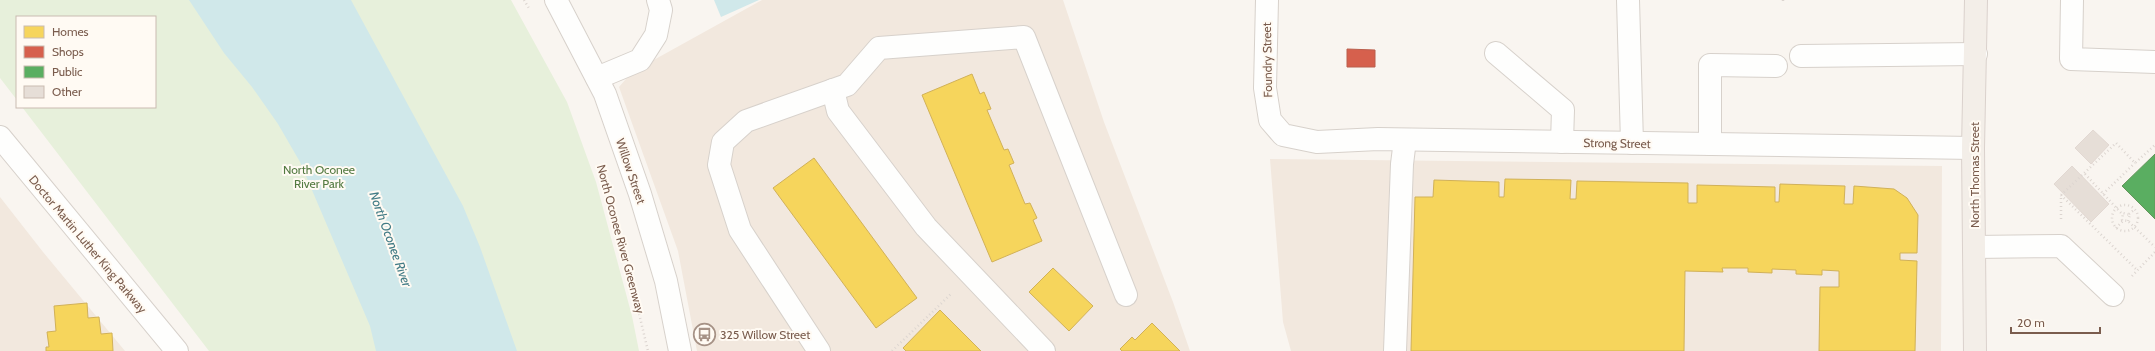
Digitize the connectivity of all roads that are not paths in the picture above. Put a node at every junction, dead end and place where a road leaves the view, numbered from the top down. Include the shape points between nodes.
1 (556, 0) edge
2 (658, 0) edge
3 (1267, 0) edge
4 (1628, 0) edge
5 (1976, 0) edge
6 (2072, 0) edge
7 (1496, 54) dead end
8 (1976, 54) junction
9 (1801, 56) dead end
10 (2155, 62) edge
11 (1776, 66) dead end
12 (597, 78) junction
13 (833, 90) junction
14 (1270, 120) joint
15 (0, 137) edge
16 (1405, 140) junction
17 (1562, 142) junction
18 (1632, 143) junction
19 (1710, 144) junction
20 (1973, 148) junction
21 (1974, 247) junction
22 (1126, 295) dead end
23 (2113, 295) road end
24 (177, 351) edge
25 (680, 351) edge
26 (819, 351) edge
27 (1044, 351) edge
28 (1395, 351) edge
29 (1976, 351) edge

1 - 12 street, Willow Street
2 - 12 street via 660,10 656,35 640,60
3 - 14 street, Foundry Street via 1265,88
4 - 18 street
5 - 8 main road, North Thomas Street
6 - 10 street via 2071,59
7 - 17 street via 1563,110
8 - 9 street
8 - 20 main road, North Thomas Street
11 - 19 street via 1710,65
12 - 25 street, Willow Street via 640,194 666,281
13 - 22 street via 847,85 879,48 1024,37
13 - 26 street via 746,121 723,142 719,166 740,230
13 - 27 street via 838,111 926,227
14 - 16 street, Strong Street via 1283,135 1317,142
15 - 24 street, Doctor Martin Luther King Parkway
16 - 17 street, Strong Street
16 - 28 street
17 - 18 street, Strong Street
18 - 19 street, Strong Street
19 - 20 street, Strong Street
20 - 21 main road, North Thomas Street
21 - 23 street via 2062,246
21 - 29 main road, North Thomas Street

